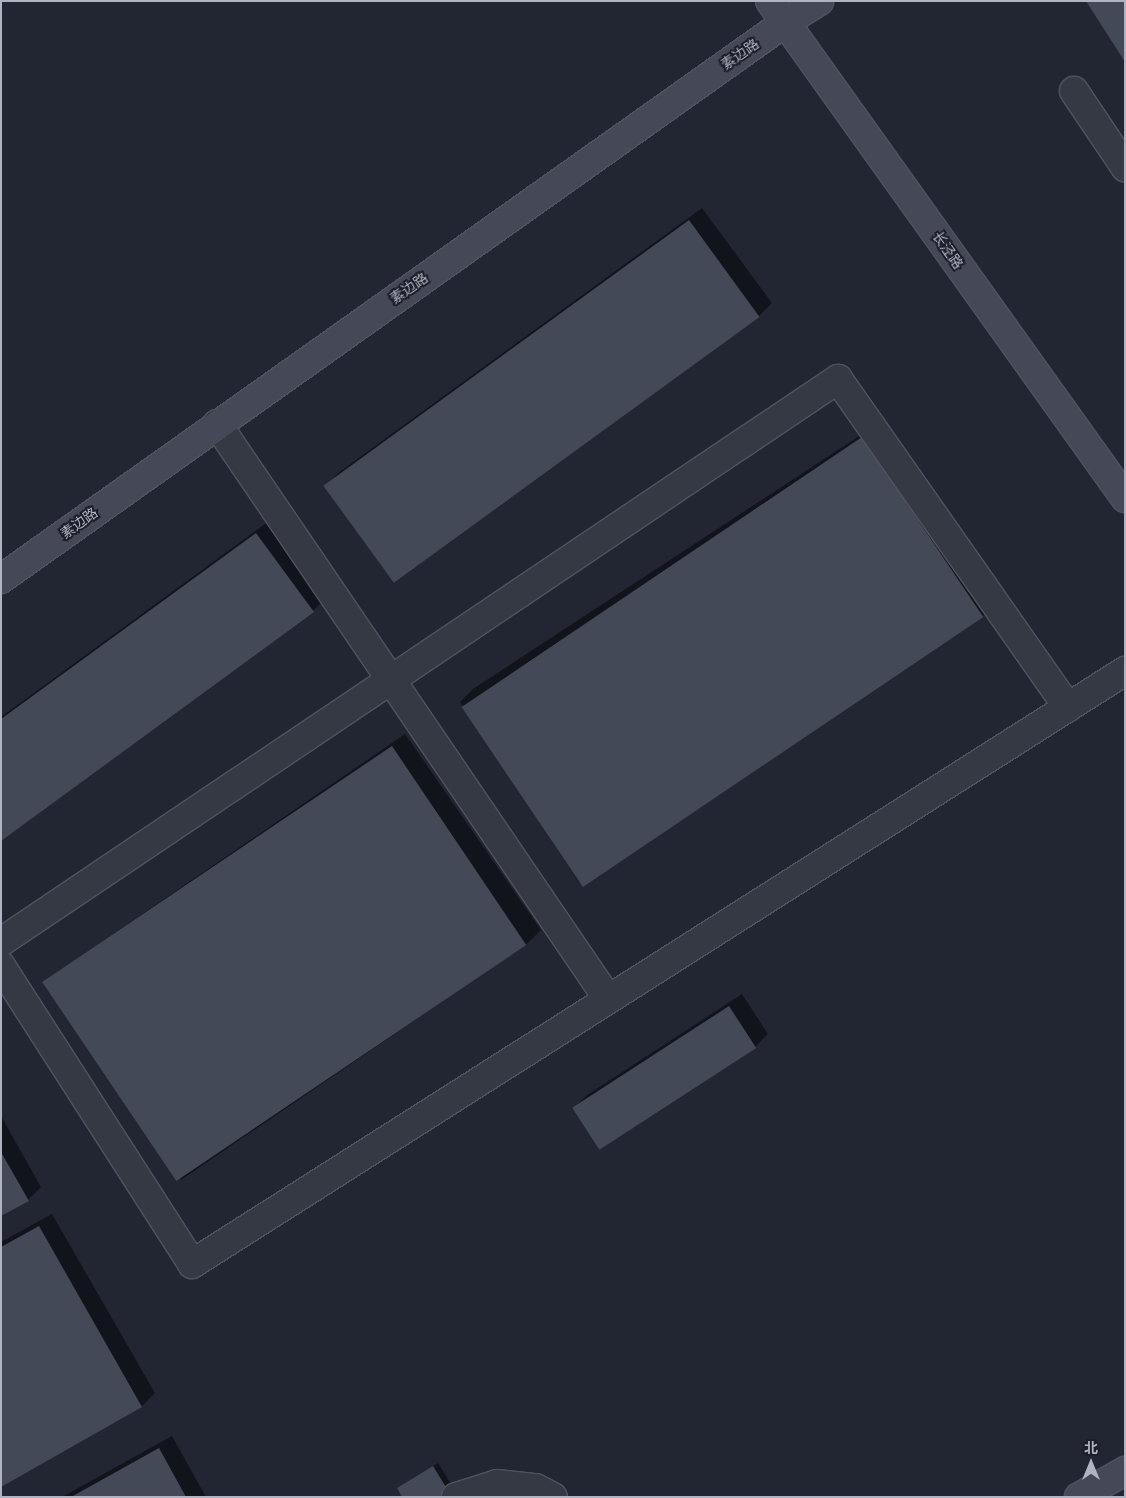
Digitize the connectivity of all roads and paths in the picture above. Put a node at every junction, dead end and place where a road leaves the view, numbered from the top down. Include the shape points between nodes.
1 (820, 1) edge
2 (778, 12) edge
3 (1074, 91) dead end
4 (1121, 154) edge
5 (217, 424) junction
6 (1125, 498) edge
7 (1, 579) edge
8 (1125, 671) edge
9 (391, 679) junction
10 (1068, 707) junction
11 (1, 942) edge
12 (1, 966) edge
13 (608, 1000) junction
14 (1125, 1471) edge
15 (456, 1497) edge
16 (553, 1497) edge
17 (1079, 1497) edge

1 - 2 street, 素边路
2 - 5 street, 素边路
2 - 6 street, 长泾路
3 - 4 street
5 - 7 street, 素边路
5 - 9 street
8 - 10 street
9 - 10 street via 838,378
9 - 11 street
9 - 13 street
10 - 13 street
12 - 13 street via 192,1264
14 - 17 street
15 - 16 street via 497,1484 536,1488

